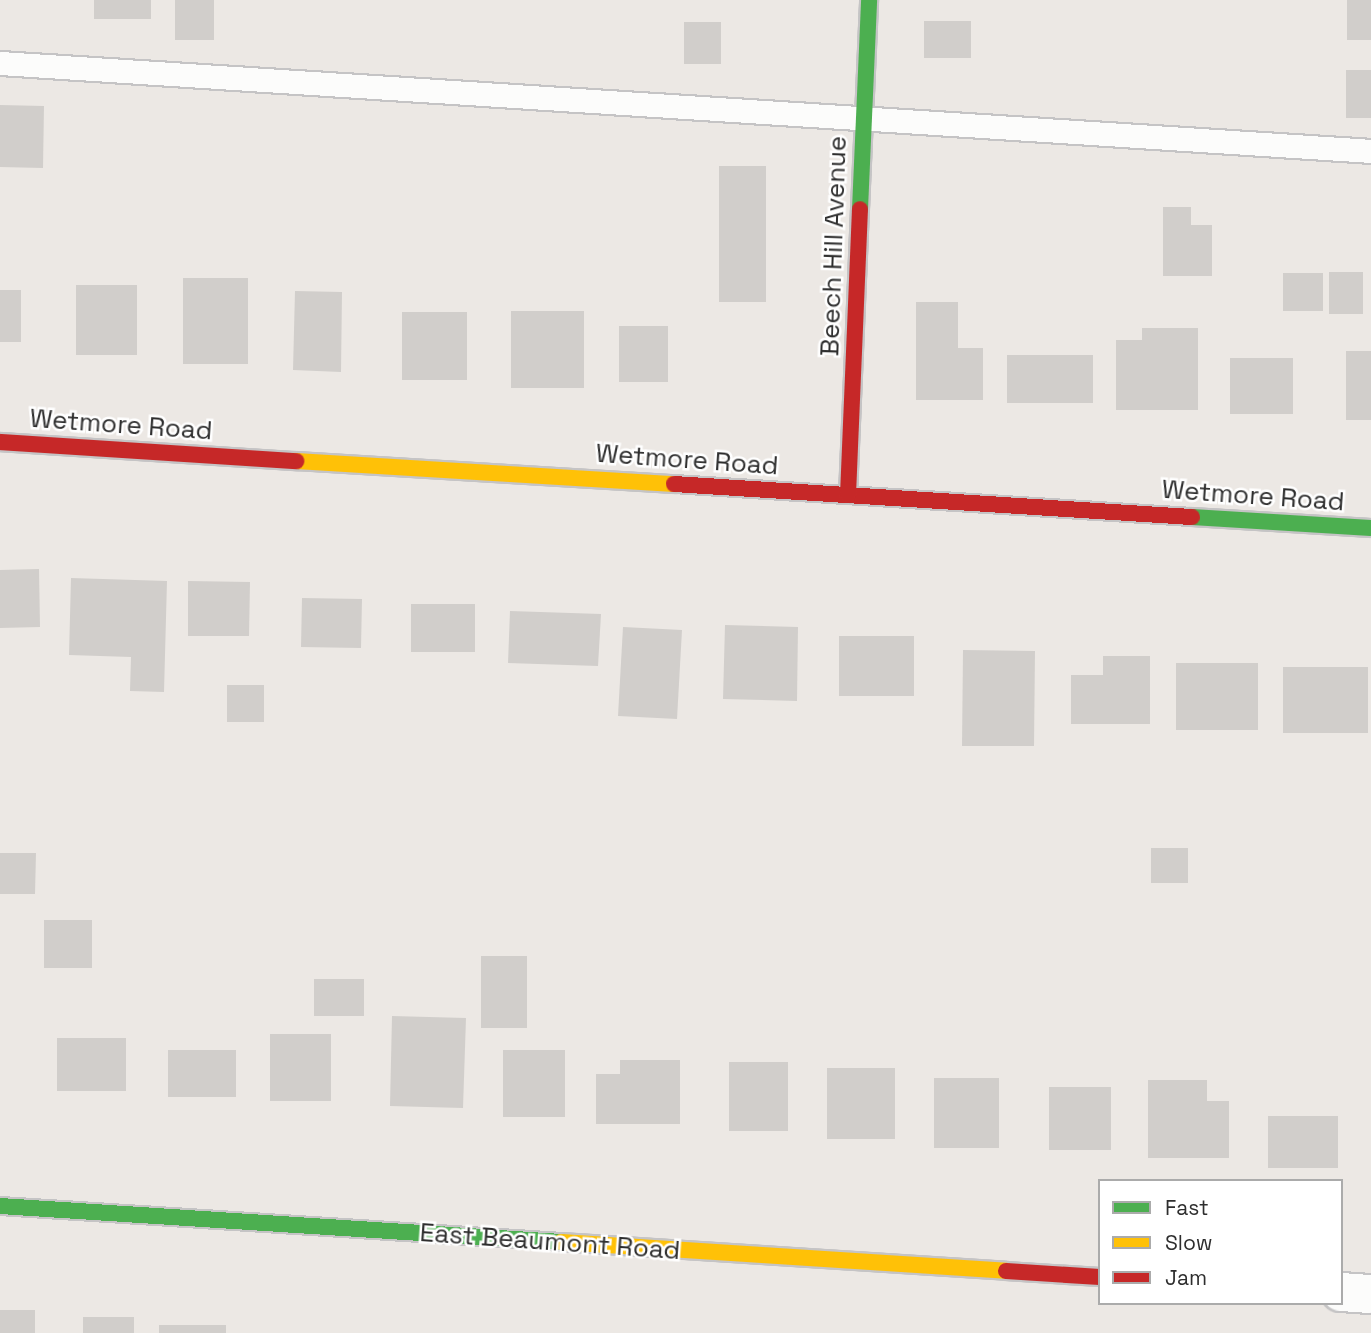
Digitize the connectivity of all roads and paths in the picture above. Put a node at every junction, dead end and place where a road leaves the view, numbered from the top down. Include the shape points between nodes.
1 (869, 0) edge
2 (0, 63) edge
3 (864, 118) junction
4 (1371, 151) edge
5 (0, 442) edge
6 (848, 495) junction
7 (1371, 528) edge
8 (0, 1206) edge
9 (1098, 1277) edge
10 (1343, 1293) edge
11 (1371, 1294) edge

1 - 3 street, Beech Hill Avenue
2 - 3 lane
3 - 4 lane
3 - 6 street, Beech Hill Avenue
5 - 6 street, Wetmore Road
6 - 7 street, Wetmore Road
8 - 9 street, East Beaumont Road
10 - 11 street

